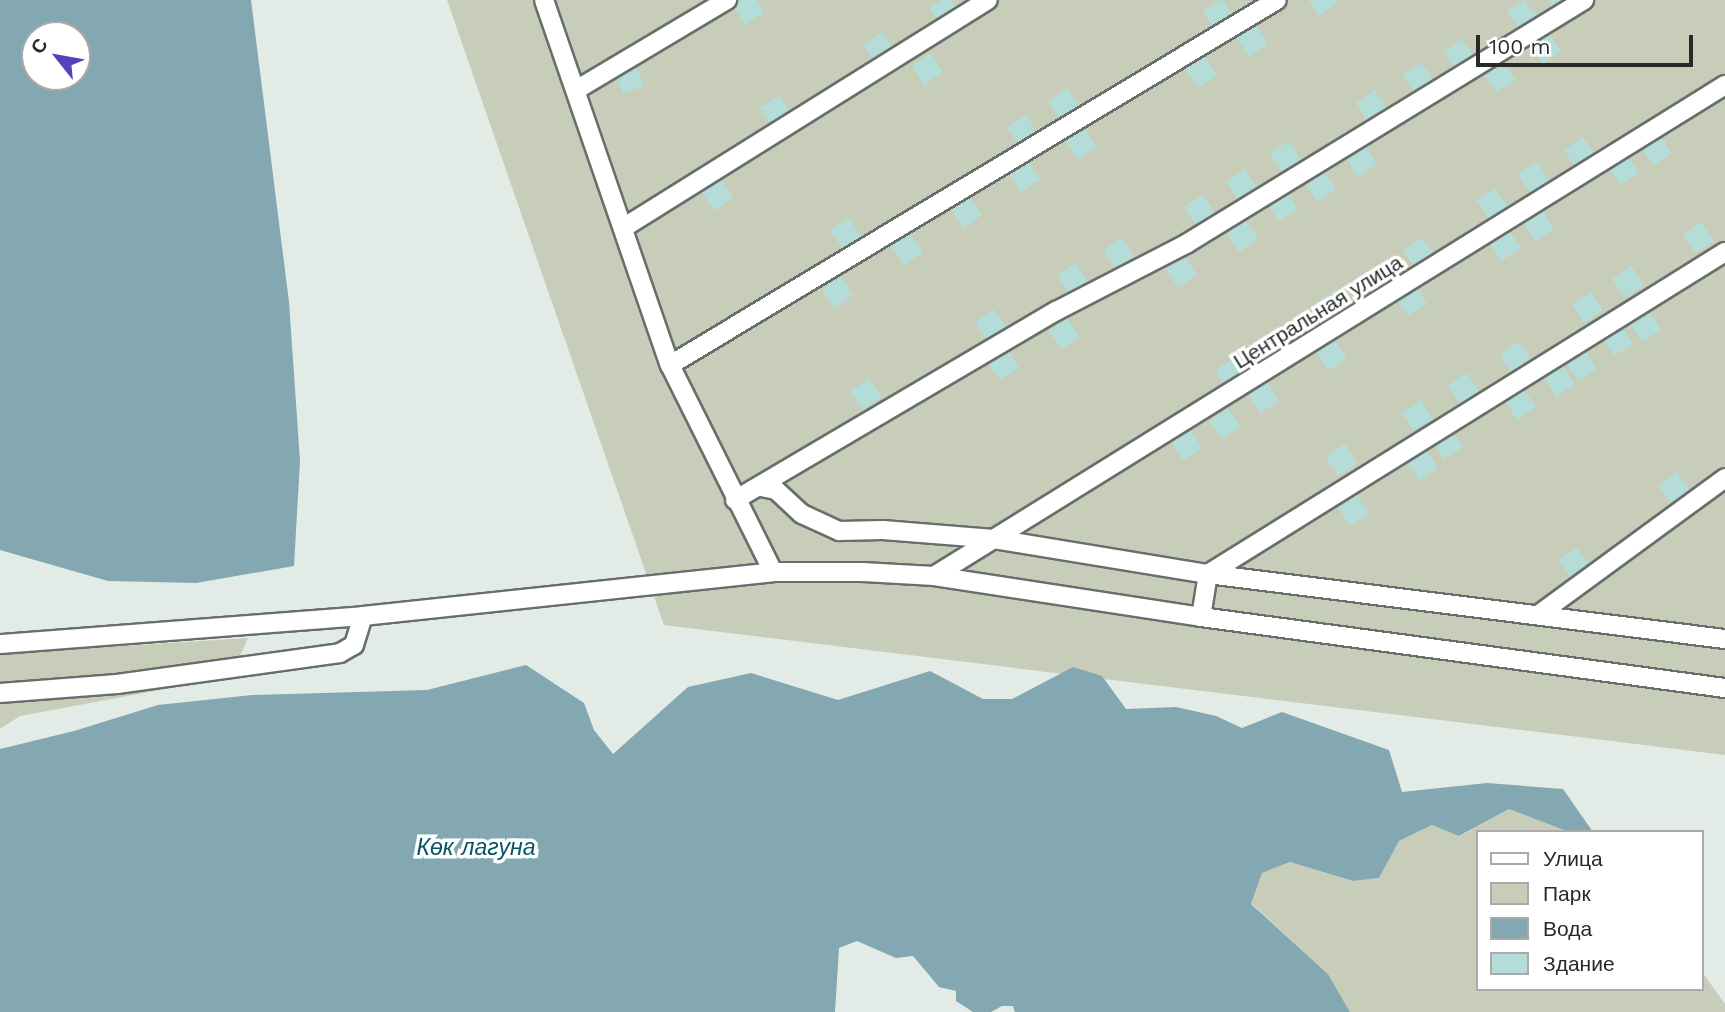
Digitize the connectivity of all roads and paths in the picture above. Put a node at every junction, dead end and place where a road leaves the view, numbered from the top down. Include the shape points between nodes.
1 (544, 0) edge
2 (727, 0) edge
3 (988, 0) edge
4 (1277, 0) edge
5 (1584, 0) edge
6 (1725, 85) edge
7 (576, 90) junction
8 (623, 228) junction
9 (1725, 252) edge
10 (670, 365) junction
11 (1725, 478) edge
12 (761, 487) junction
13 (735, 500) junction
14 (994, 539) junction
15 (773, 572) junction
16 (1208, 573) junction
17 (934, 576) junction
18 (1538, 615) junction
19 (363, 616) junction
20 (1201, 617) junction
21 (1725, 639) edge
22 (0, 644) edge
23 (1725, 688) edge
24 (0, 693) edge

1 - 7 street
2 - 7 street
3 - 8 street
4 - 10 street
5 - 12 street via 1186,244 1056,311
6 - 14 street, Центральная улица
7 - 8 street
8 - 10 street
9 - 16 street
10 - 13 street
11 - 18 street
12 - 13 street
12 - 14 street via 776,490 802,514 839,531
13 - 15 street
14 - 16 street
14 - 17 street, Центральная улица
15 - 17 street
15 - 19 street
16 - 18 street
16 - 20 street
17 - 20 street
18 - 21 street
19 - 22 street
19 - 24 street via 354,645 340,653 117,684
20 - 23 street

